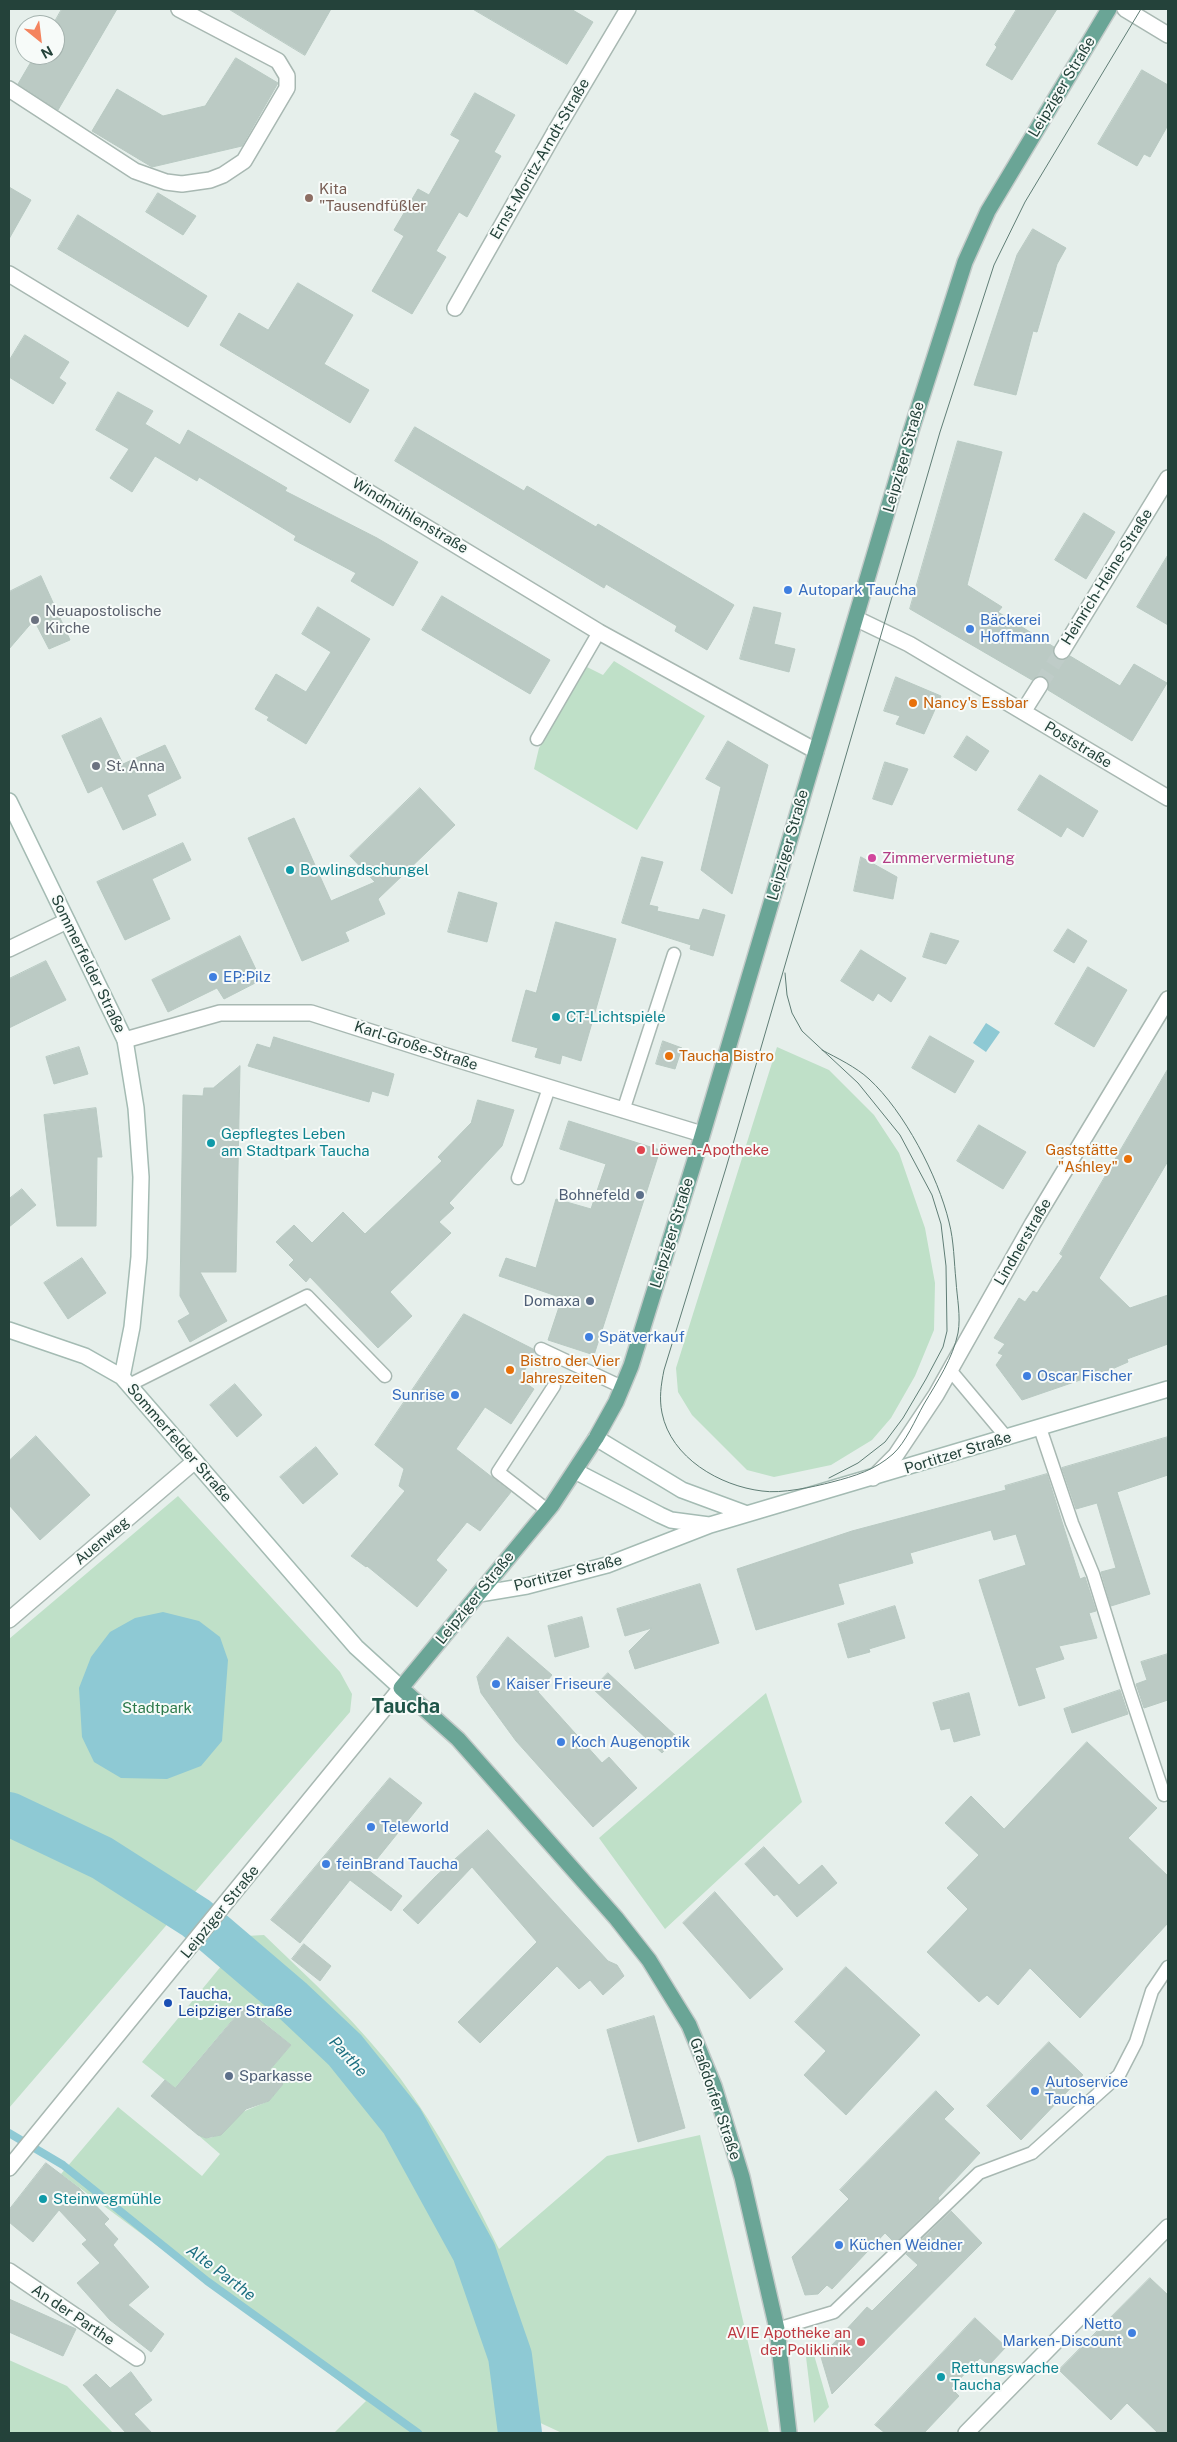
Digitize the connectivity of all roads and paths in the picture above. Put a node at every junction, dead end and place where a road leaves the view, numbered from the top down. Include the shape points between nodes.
1 (179, 9) edge
2 (626, 9) edge
3 (1110, 9) edge
4 (1125, 9) edge
5 (1168, 35) edge
6 (9, 89) edge
7 (9, 274) edge
8 (456, 308) dead end
9 (1168, 478) edge
10 (857, 619) junction
11 (599, 632) junction
12 (1062, 651) tunnel mouth
13 (1040, 685) tunnel mouth
14 (1023, 712) junction
15 (537, 739) dead end
16 (816, 751) junction
17 (1168, 798) edge
18 (9, 801) edge
19 (67, 921) junction
20 (9, 949) edge
21 (674, 954) dead end
22 (1168, 999) edge
23 (125, 1040) junction
24 (549, 1088) junction
25 (623, 1111) junction
26 (702, 1134) junction
27 (518, 1178) dead end
28 (9, 1330) edge
29 (541, 1349) dead end
30 (950, 1370) junction
31 (385, 1376) dead end
32 (126, 1381) junction
33 (554, 1386) dead end
34 (622, 1387) junction
35 (1168, 1389) edge
36 (1040, 1428) junction
37 (596, 1438) junction
38 (1007, 1438) junction
39 (195, 1462) junction
40 (575, 1470) junction
41 (872, 1479) junction
42 (547, 1510) junction
43 (747, 1514) junction
44 (710, 1525) junction
45 (479, 1594) junction
46 (9, 1620) edge
47 (401, 1688) junction
48 (1164, 1795) dead end
49 (1168, 1968) edge
50 (9, 2168) edge
51 (1168, 2227) edge
52 (9, 2271) edge
53 (777, 2329) junction
54 (137, 2358) dead end
55 (789, 2433) edge
56 (966, 2433) edge

1 - 6 street via 278,62 287,76 286,88 244,161 223,175 182,184 135,171
2 - 8 street, Ernst-Moritz-Arndt-Straße
3 - 10 main road, Leipziger Straße via 988,211 965,262
4 - 5 street
7 - 11 street, Windmühlenstraße
9 - 12 street, Heinrich-Heine-Straße
10 - 14 street, Poststraße via 909,644
10 - 16 main road, Leipziger Straße
11 - 15 lane
11 - 16 street, Windmühlenstraße
13 - 14 street
14 - 17 street, Poststraße
16 - 26 main road, Leipziger Straße
18 - 19 street, Sommerfelder Straße
19 - 20 street
19 - 23 street, Sommerfelder Straße
21 - 25 lane
22 - 30 street, Lindnerstraße via 1033,1223
23 - 24 street, Karl-Große-Straße via 220,1013 312,1013
23 - 32 street, Sommerfelder Straße via 136,1108 140,1177 139,1257
24 - 25 street, Karl-Große-Straße
24 - 27 lane
25 - 26 street, Karl-Große-Straße
26 - 34 main road, Leipziger Straße
28 - 32 street via 85,1356
29 - 34 lane
30 - 38 lane
30 - 41 street, Lindnerstraße via 896,1455
31 - 32 lane via 308,1296
32 - 39 street, Sommerfelder Straße
33 - 42 lane via 498,1472
34 - 37 main road, Leipziger Straße
35 - 36 street, Portitzer Straße
36 - 38 street, Portitzer Straße
36 - 48 lane via 1072,1523 1094,1574
37 - 40 main road, Leipziger Straße
37 - 43 street via 682,1490
38 - 41 street, Portitzer Straße
39 - 46 street, Auenweg
39 - 47 street, Sommerfelder Straße via 356,1647
40 - 42 main road, Leipziger Straße
40 - 44 street, Portitzer Straße via 671,1520
41 - 43 street, Portitzer Straße
42 - 45 main road, Leipziger Straße
43 - 44 street, Portitzer Straße
44 - 45 street, Portitzer Straße via 607,1565 527,1586
45 - 47 main road, Leipziger Straße
47 - 50 street, Leipziger Straße
47 - 53 main road, Graßdorfer Straße via 458,1739 616,1918 649,1960 685,2018 728,2128
49 - 53 lane via 1152,1991 1136,2042 1119,2075 1032,2153 979,2173 834,2312
51 - 56 street
52 - 54 street, An der Parthe
53 - 55 main road, Graßdorfer Straße

